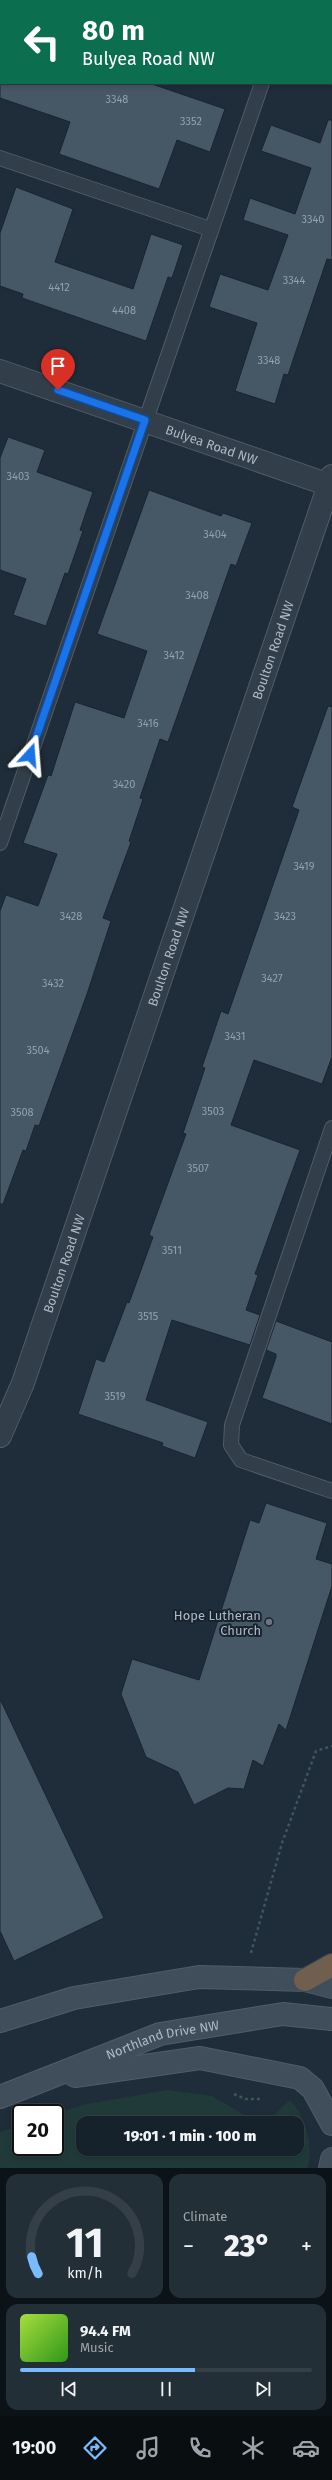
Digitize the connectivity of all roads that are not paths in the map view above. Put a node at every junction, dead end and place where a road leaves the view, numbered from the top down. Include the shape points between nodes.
1 (262, 84) edge
2 (0, 158) edge
3 (210, 229) junction
4 (0, 371) edge
5 (145, 420) junction
6 (331, 482) edge
7 (0, 843) edge
8 (332, 1128) edge
9 (0, 1436) edge
10 (332, 1491) edge
11 (332, 1965) edge
12 (304, 1980) junction
13 (332, 1987) edge
14 (332, 2019) edge
15 (0, 2021) edge
16 (34, 2082) junction
17 (0, 2097) edge
18 (332, 2124) edge
19 (332, 2160) edge
20 (330, 2168) edge

1 - 3 lane
2 - 3 lane
3 - 5 lane
4 - 5 street, Bulyea Road NW
5 - 6 street, Bulyea Road NW
5 - 7 lane
6 - 9 street, Boulton Road NW via 25,1376
8 - 10 lane via 232,1425 231,1445 241,1460
11 - 12 highway
12 - 13 street
12 - 15 street via 199,1977 74,1998
14 - 16 street, Northland Drive NW via 283,2014 160,2034
16 - 17 street, Northland Drive NW
16 - 18 street via 200,2058 300,2078 313,2089
19 - 20 street

